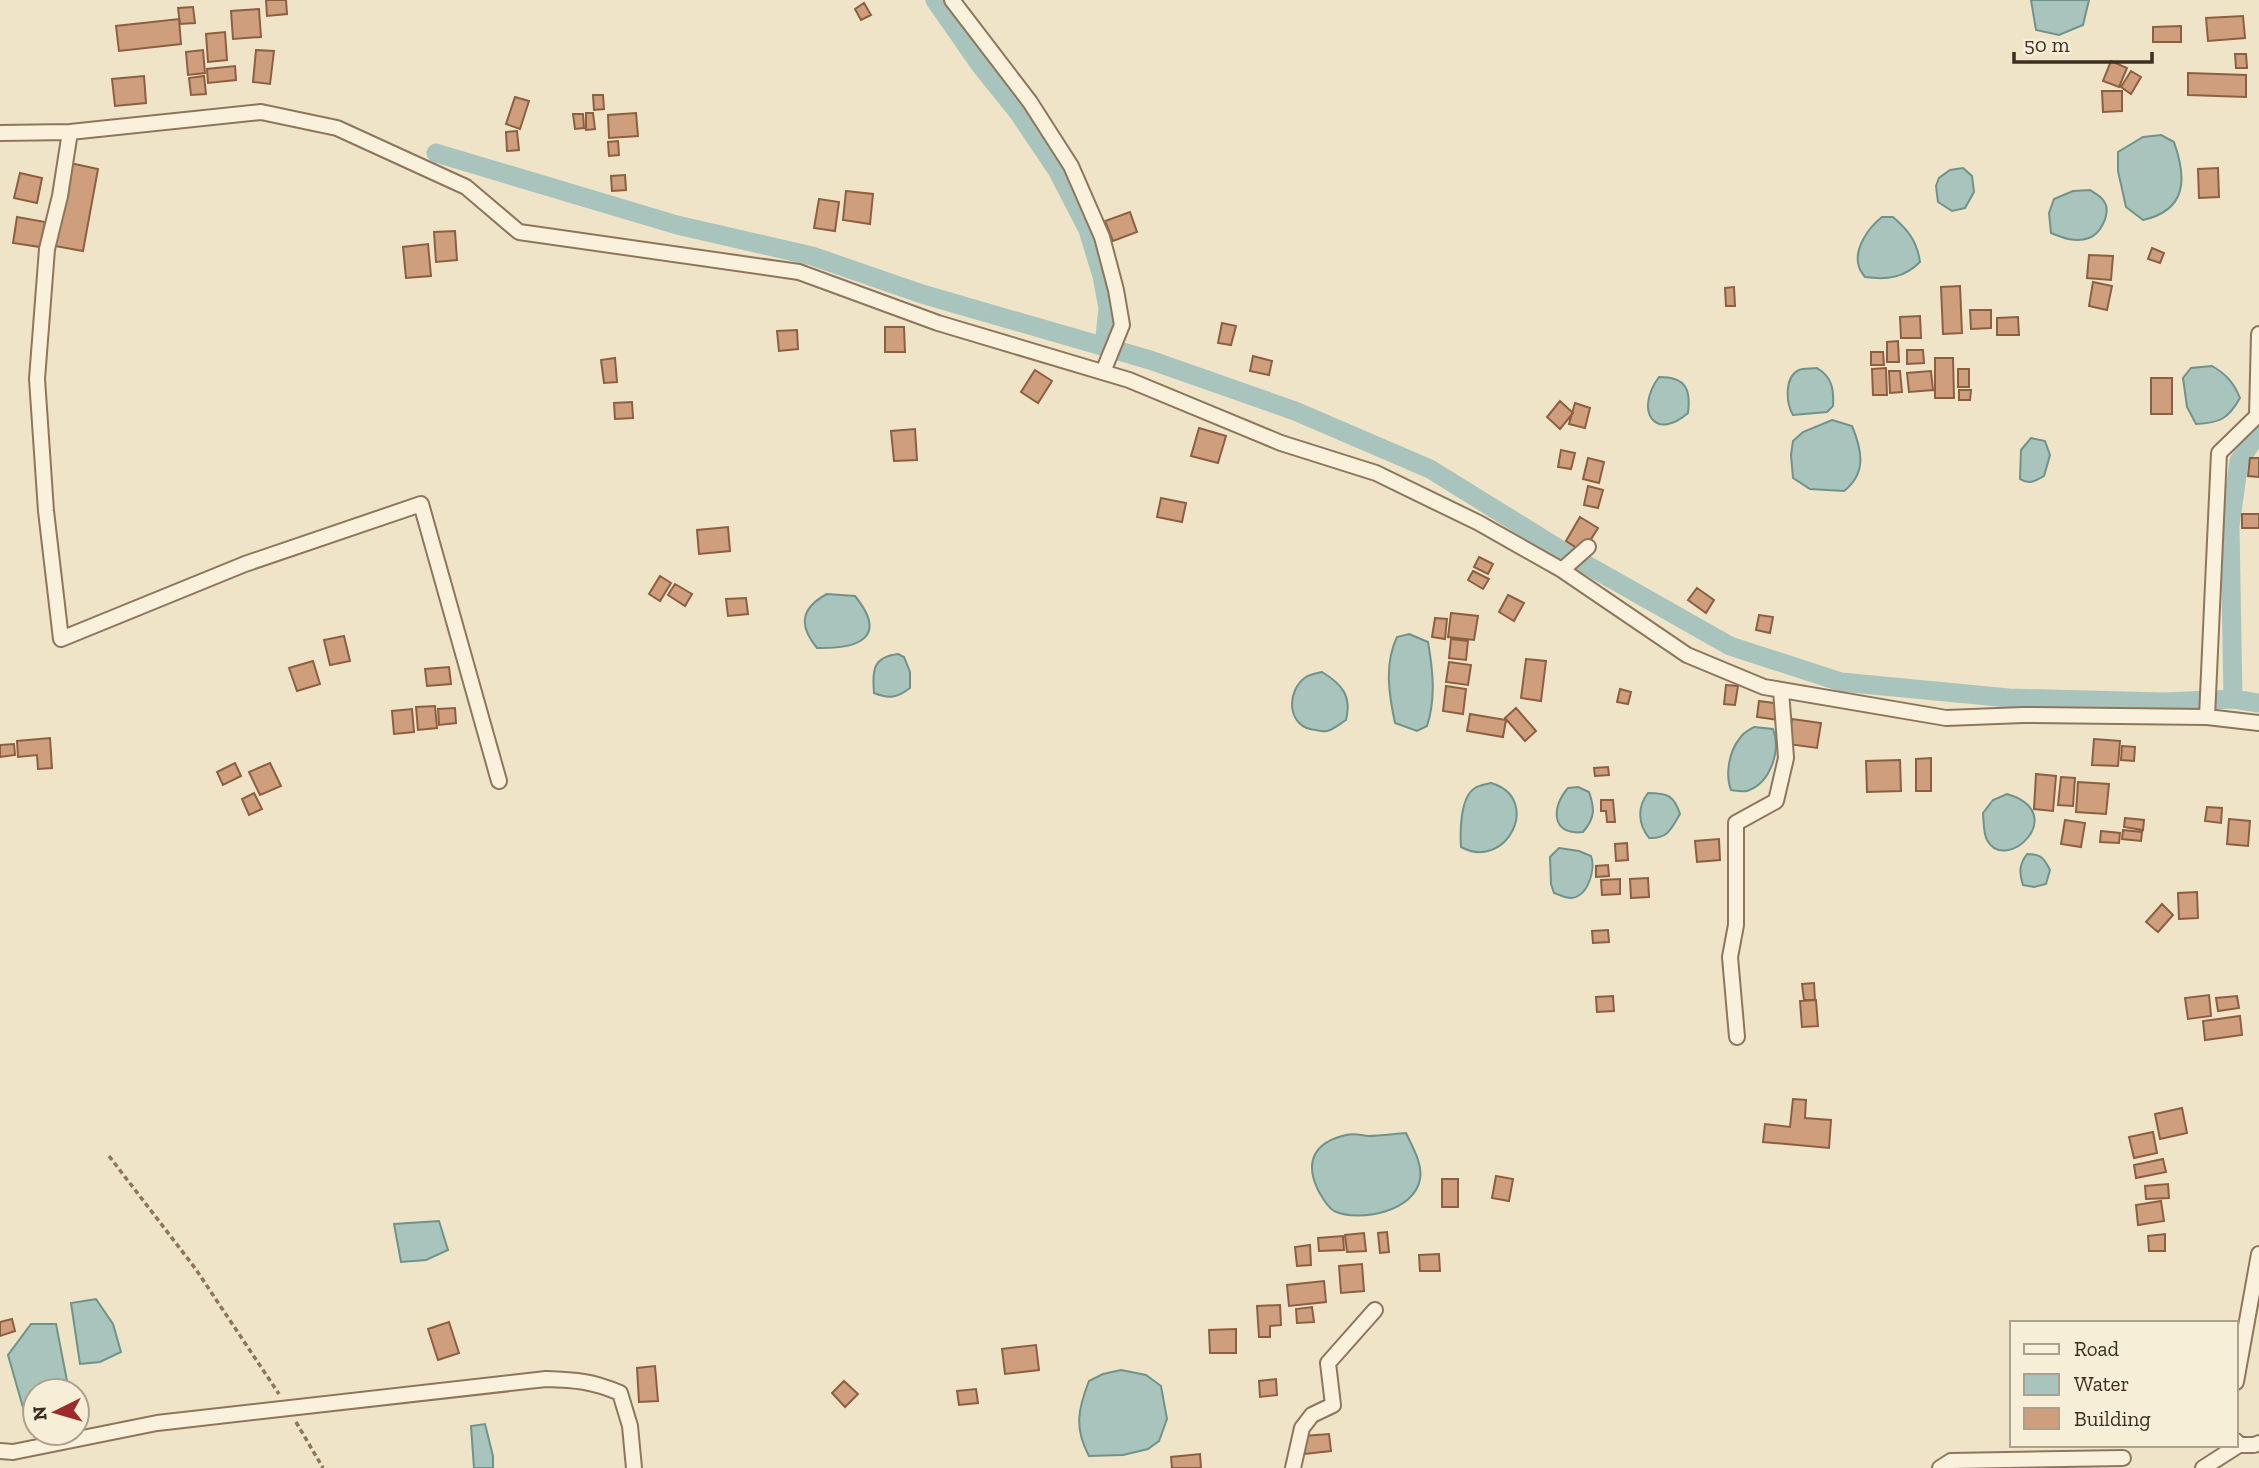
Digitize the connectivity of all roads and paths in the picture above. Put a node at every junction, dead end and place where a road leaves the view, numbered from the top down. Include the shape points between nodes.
1 (952, 0) edge
2 (70, 132) junction
3 (0, 133) edge
4 (2259, 334) edge
5 (1103, 372) junction
6 (1588, 547) dead end
7 (1562, 570) junction
8 (1781, 690) junction
9 (2207, 717) junction
10 (2259, 723) edge
11 (499, 781) dead end
12 (1737, 1037) dead end
13 (109, 1156) dead end
14 (2259, 1254) edge
15 (1375, 1310) dead end
16 (2238, 1371) edge
17 (285, 1404) dead end
18 (292, 1414) dead end
19 (2238, 1443) edge
20 (2259, 1443) edge
21 (2232, 1447) edge
22 (0, 1451) edge
23 (2123, 1458) dead end
24 (323, 1468) edge
25 (634, 1468) edge
26 (1293, 1468) edge
27 (1941, 1468) edge
28 (2203, 1468) edge

1 - 5 street via 1030,102 1071,166 1102,237 1122,325
2 - 3 street
2 - 5 street via 261,112 337,128 466,187 519,232 799,272 937,323
2 - 11 street via 47,248 37,379 61,639 245,564 421,504
4 - 9 street via 2257,416 2219,453
5 - 7 street via 1281,443 1376,473
6 - 7 street
7 - 8 street via 1688,655
8 - 9 street via 1946,718
8 - 12 street via 1786,758 1776,800 1736,823 1735,925 1730,957
9 - 10 street
13 - 17 path via 195,1268
14 - 16 street
15 - 26 street via 1328,1363 1333,1405 1312,1415 1302,1428
18 - 24 path
19 - 20 street
21 - 28 street
22 - 25 street via 157,1423 575,1380 598,1383 620,1393 630,1426
23 - 27 street via 1951,1461

